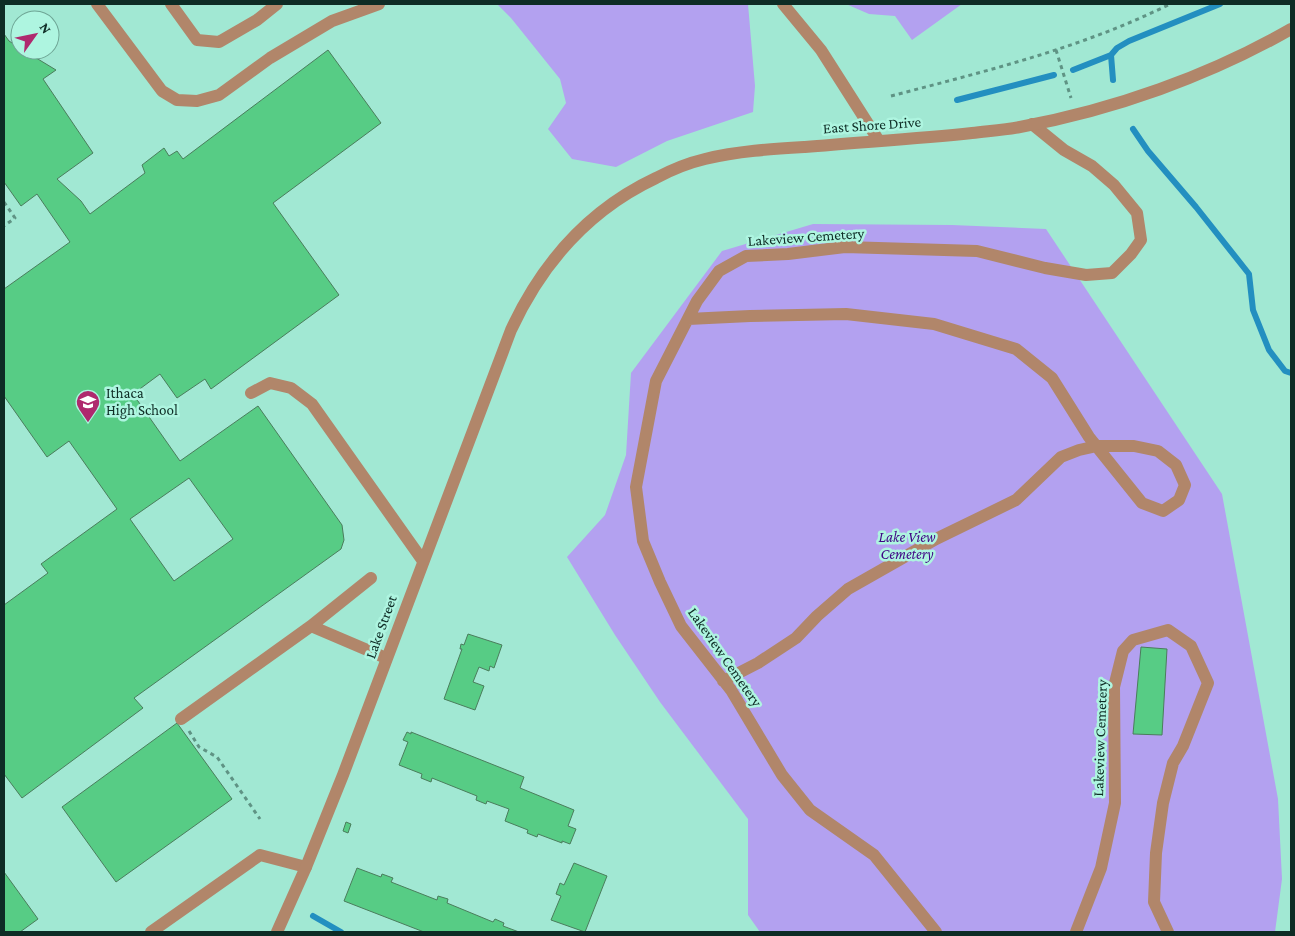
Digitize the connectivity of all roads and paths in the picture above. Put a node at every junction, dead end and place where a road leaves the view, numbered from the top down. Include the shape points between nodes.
1 (97, 4) edge
2 (171, 4) edge
3 (277, 4) edge
4 (379, 4) edge
5 (784, 4) edge
6 (1170, 4) edge
7 (1291, 29) edge
8 (1056, 50) junction
9 (891, 96) dead end
10 (1071, 98) dead end
11 (1032, 124) junction
12 (879, 141) junction
13 (4, 202) edge
14 (4, 226) edge
15 (688, 319) junction
16 (511, 330) joint
17 (251, 393) dead end
18 (1096, 446) junction
19 (423, 561) junction
20 (371, 578) dead end
21 (312, 626) junction
22 (386, 658) junction
23 (724, 681) junction
24 (181, 719) joint
25 (260, 819) dead end
26 (306, 867) junction
27 (281, 930) edge
28 (151, 932) edge
29 (936, 932) edge
30 (1076, 932) edge
31 (1168, 932) edge

1 - 4 street via 162,91 177,100 197,101 219,95 270,58 332,20
2 - 3 street via 197,40 219,42 258,20
5 - 12 street via 821,50
6 - 8 path
7 - 11 street, East Shore Drive via 1184,80 1107,106
8 - 9 path
8 - 10 path
11 - 12 street, East Shore Drive
11 - 15 street, Lakeview Cemetery via 1064,150 1092,166 1138,213 1141,240 1112,273 1086,275 977,251 845,247 746,256 719,271
12 - 16 street, East Shore Drive via 757,150 704,159 635,188 591,219 555,256 528,296
13 - 14 path via 15,218
15 - 18 street via 846,314 934,324 1016,349 1052,378
15 - 23 street, Lakeview Cemetery via 656,381 636,487 643,541 660,582 681,626
16 - 19 street, Lake Street
17 - 19 street via 270,383 291,388 312,404
18 - 18 street via 1142,503 1163,510 1180,500 1185,485 1176,465 1158,451 1134,446
18 - 23 street via 1062,457 1016,500 936,539 848,589 796,638
19 - 22 street, Lake Street
20 - 21 street
21 - 22 street
21 - 24 street
22 - 26 street, Lake Street
23 - 29 street, Lakeview Cemetery via 782,775 810,810 874,854
24 - 25 path via 199,747 217,758
26 - 27 street, Lake Street
26 - 28 street via 260,854
30 - 31 street, Lakeview Cemetery via 1100,868 1115,803 1114,687 1123,651 1133,640 1168,630 1191,646 1208,684 1173,763 1163,803 1154,902

